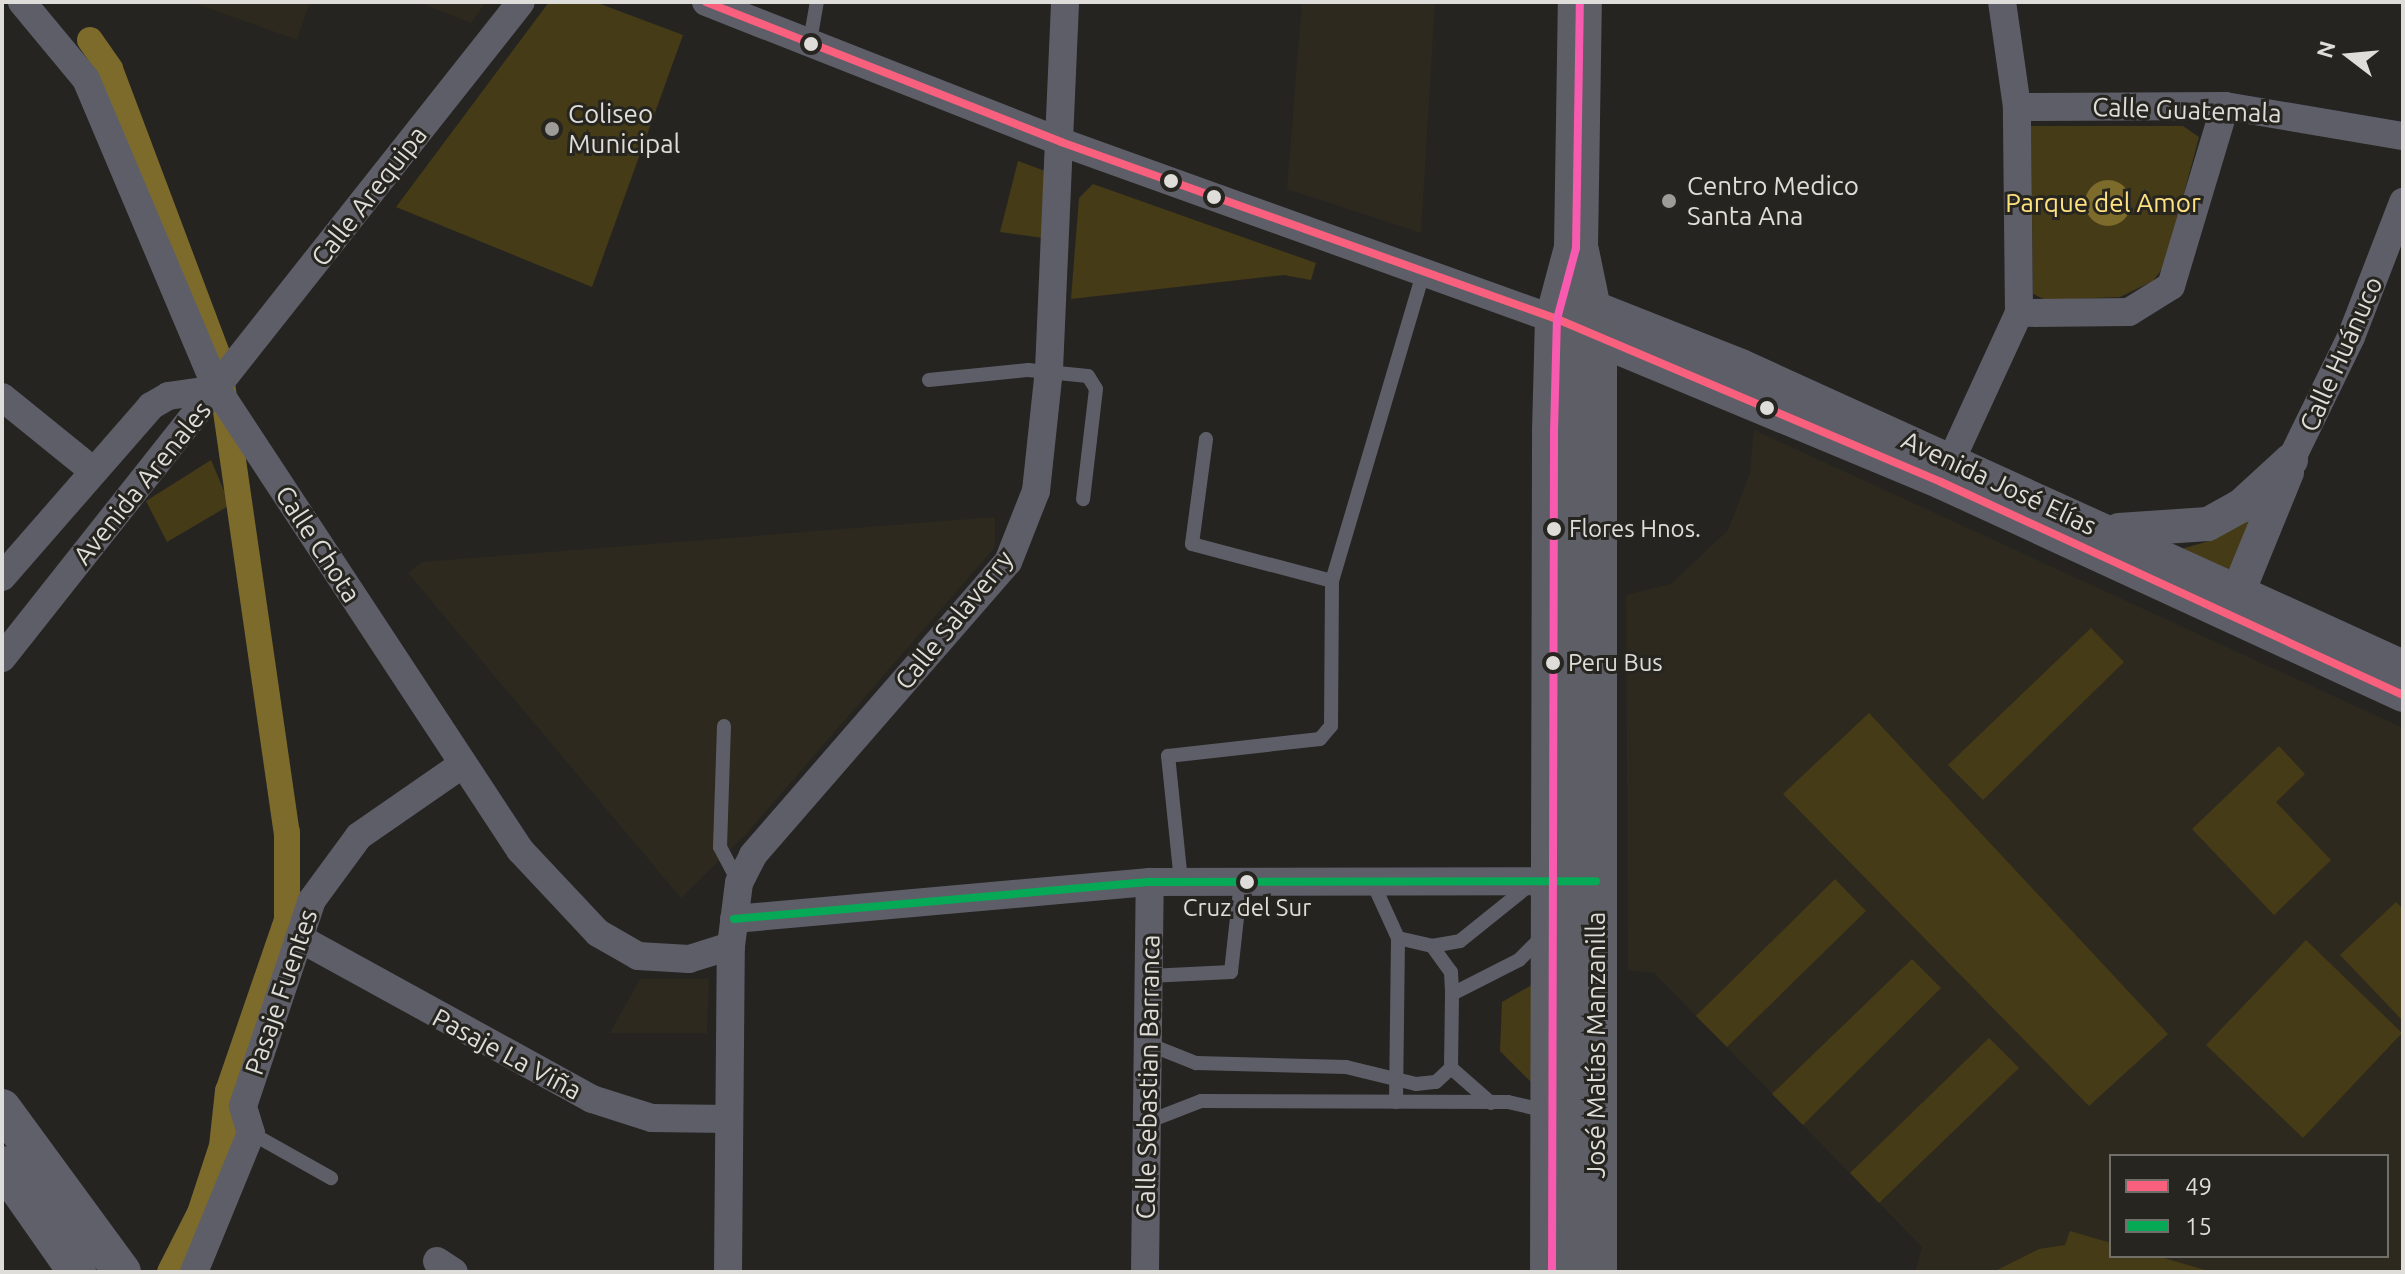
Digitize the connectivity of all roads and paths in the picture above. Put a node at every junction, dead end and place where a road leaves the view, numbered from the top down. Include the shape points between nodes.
1 (22, 2) edge
2 (521, 2) edge
3 (706, 2) edge
4 (817, 2) edge
5 (1065, 2) edge
6 (1580, 2) edge
7 (2002, 2) edge
8 (810, 41) junction
9 (2225, 106) junction
10 (2017, 107) junction
11 (2403, 136) edge
12 (1061, 142) junction
13 (2403, 202) edge
14 (1424, 271) junction
15 (2019, 313) junction
16 (1581, 321) junction
17 (1049, 370) junction
18 (929, 380) dead end
19 (217, 389) junction
20 (2, 397) edge
21 (1206, 439) dead end
22 (2291, 460) junction
23 (92, 470) junction
24 (1946, 471) junction
25 (1083, 499) dead end
26 (2095, 527) junction
27 (2, 577) edge
28 (1332, 581) junction
29 (2232, 605) junction
30 (7, 642) edge
31 (2403, 667) edge
32 (2403, 695) edge
33 (724, 726) dead end
34 (460, 766) junction
35 (1181, 881) junction
36 (1241, 881) junction
37 (1371, 881) junction
38 (1544, 881) junction
39 (1596, 881) junction
40 (1150, 882) junction
41 (739, 883) junction
42 (1552, 926) junction
43 (732, 933) junction
44 (1398, 938) junction
45 (301, 939) junction
46 (1432, 946) junction
47 (1149, 976) junction
48 (1452, 994) junction
49 (1148, 1044) junction
50 (1451, 1068) junction
51 (1396, 1074) junction
52 (1396, 1102) junction
53 (1491, 1103) junction
54 (2, 1108) edge
55 (729, 1119) junction
56 (1147, 1122) junction
57 (1552, 1123) junction
58 (251, 1133) junction
59 (2, 1165) edge
60 (331, 1178) dead end
61 (77, 1272) edge
62 (122, 1272) edge
63 (194, 1272) edge
64 (728, 1272) edge
65 (1145, 1272) edge
66 (1552, 1272) edge
67 (1595, 1272) edge

1 - 19 street, Calle Chota via 86,79
2 - 19 street, Calle Arequipa
3 - 8 street
4 - 8 lane
5 - 12 street, Calle Salaverry
6 - 16 main road via 1576,248
7 - 10 street
8 - 12 street
9 - 10 street, Calle Guatemala
9 - 11 street, Calle Guatemala
9 - 15 street via 2171,286 2129,312
10 - 15 street
12 - 14 street
12 - 17 street, Calle Salaverry
13 - 22 street, Calle Huánuco via 2351,337
14 - 16 street
14 - 28 lane
15 - 24 street
16 - 24 street, Avenida José Elías
16 - 38 main road, José Matías Manzanilla
16 - 39 main road, José Matías Manzanilla
17 - 18 lane
17 - 25 lane via 1094,381
17 - 41 street, Calle Salaverry via 1036,491 1008,562 753,855
19 - 23 street, Avenida Arenales via 168,396 151,406
19 - 30 street, Avenida Arenales
19 - 34 street, Calle Chota
20 - 23 street
21 - 28 lane via 1192,544
22 - 26 street via 2241,506 2208,524 2162,532
22 - 29 street
23 - 27 street, Avenida Arenales
24 - 26 street, Avenida José Elías
24 - 29 street, Avenida José Elías
26 - 29 street, Avenida José Elías
28 - 35 lane via 1328,733 1166,758
29 - 31 street, Avenida José Elías
29 - 32 street, Avenida José Elías
33 - 41 lane via 720,847
34 - 43 street, Calle Chota via 520,850 598,933 658,961
34 - 45 street, Pasaje Fuentes via 339,858 312,900
35 - 36 street, Calle Chota
35 - 40 street, Calle Chota
36 - 37 street, Calle Chota
36 - 47 lane via 1231,972
37 - 38 street, Calle Chota
37 - 44 lane
38 - 39 street, Calle Chota
38 - 42 main road, José Matías Manzanilla
38 - 46 lane via 1460,941
39 - 67 main road, José Matías Manzanilla
40 - 43 street, Calle Chota
40 - 47 street, Calle Sebastian Barranca
41 - 43 street, Calle Salaverry
42 - 48 lane via 1519,960
42 - 57 main road, José Matías Manzanilla
43 - 55 street, Calle Salaverry
44 - 46 lane
44 - 51 lane
45 - 55 street, Pasaje La Viña via 592,1099 652,1118
45 - 58 street, Pasaje Fuentes via 243,1106
46 - 48 lane via 1451,972
47 - 49 street, Calle Sebastian Barranca
48 - 50 lane
49 - 51 lane via 1196,1063
49 - 56 street, Calle Sebastian Barranca
50 - 51 lane via 1436,1082 1416,1084
50 - 53 lane
51 - 52 lane
52 - 53 lane
52 - 56 lane via 1201,1101
53 - 57 lane via 1531,1106 1552,1114
54 - 62 main road
55 - 64 street, Calle Salaverry
56 - 65 street, Calle Sebastian Barranca
57 - 66 main road, José Matías Manzanilla
58 - 60 lane
58 - 63 street, Pasaje Fuentes
59 - 61 main road

